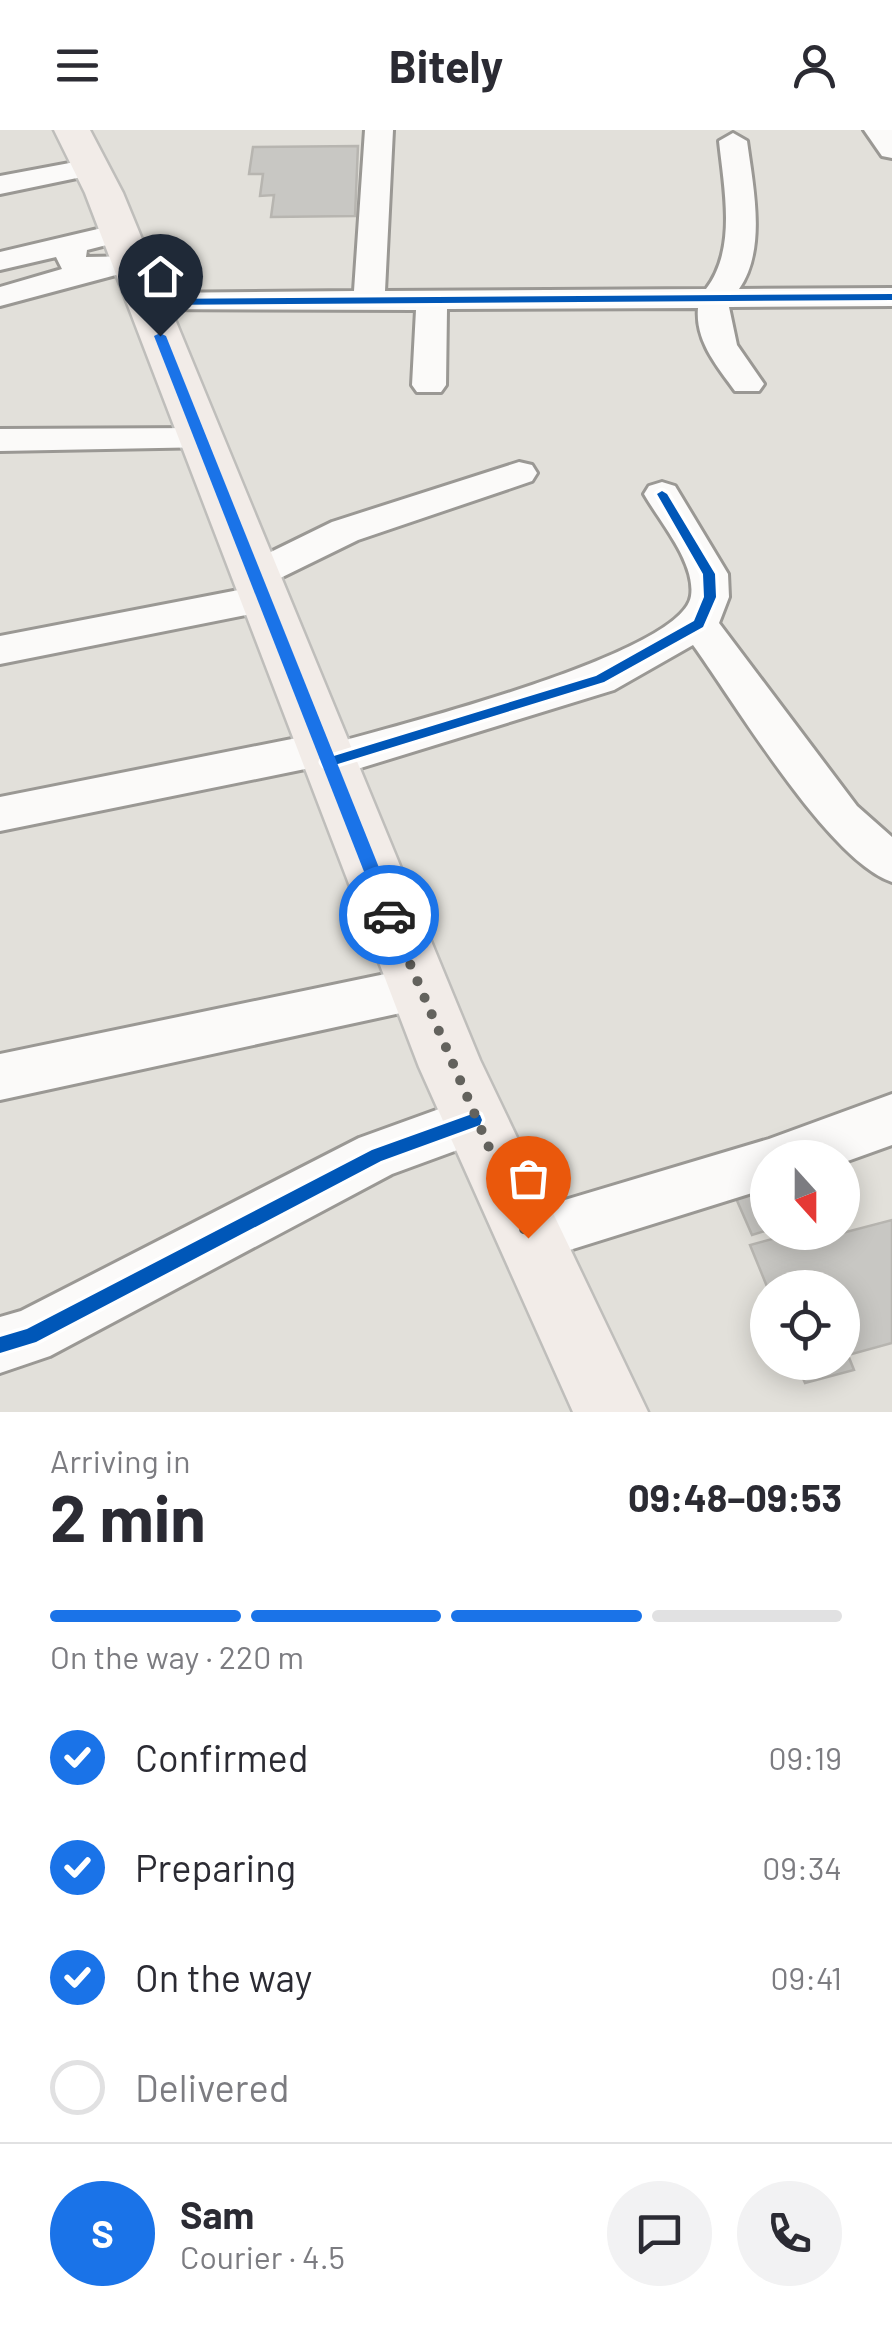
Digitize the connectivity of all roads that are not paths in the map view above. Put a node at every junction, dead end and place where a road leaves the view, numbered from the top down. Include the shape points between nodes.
1 (379, 130) edge
2 (878, 130) edge
3 (732, 141) dead end
4 (81, 148) edge
5 (892, 150) edge
6 (0, 185) edge
7 (0, 260) edge
8 (114, 262) junction
9 (0, 297) edge
10 (716, 297) junction
11 (892, 297) edge
12 (368, 298) junction
13 (432, 298) junction
14 (747, 384) dead end
15 (430, 385) dead end
16 (200, 439) junction
17 (0, 440) edge
18 (519, 473) dead end
19 (662, 494) dead end
20 (258, 587) junction
21 (699, 624) junction
22 (0, 650) edge
23 (325, 755) junction
24 (0, 814) edge
25 (892, 864) edge
26 (419, 988) junction
27 (0, 1076) edge
28 (892, 1118) edge
29 (475, 1120) junction
30 (839, 1140) edge
31 (750, 1168) edge
32 (528, 1238) junction
33 (0, 1345) edge
34 (611, 1412) edge

1 - 12 street
2 - 5 street
3 - 10 street via 738,232 733,274
4 - 6 street
4 - 8 main road
7 - 8 street
8 - 9 street
8 - 12 street
8 - 16 main road
10 - 11 street
10 - 13 street
10 - 14 street via 718,344
12 - 13 street
13 - 15 street
16 - 17 street
16 - 20 main road
18 - 20 street via 345,531
19 - 21 street via 709,574 710,597
20 - 22 street
20 - 23 main road
21 - 23 street via 600,679
21 - 25 street via 842,818
23 - 24 street
23 - 26 main road
26 - 27 street
26 - 29 main road
28 - 30 street
29 - 32 main road
29 - 33 street via 377,1156 30,1336
31 - 32 street
32 - 34 main road

